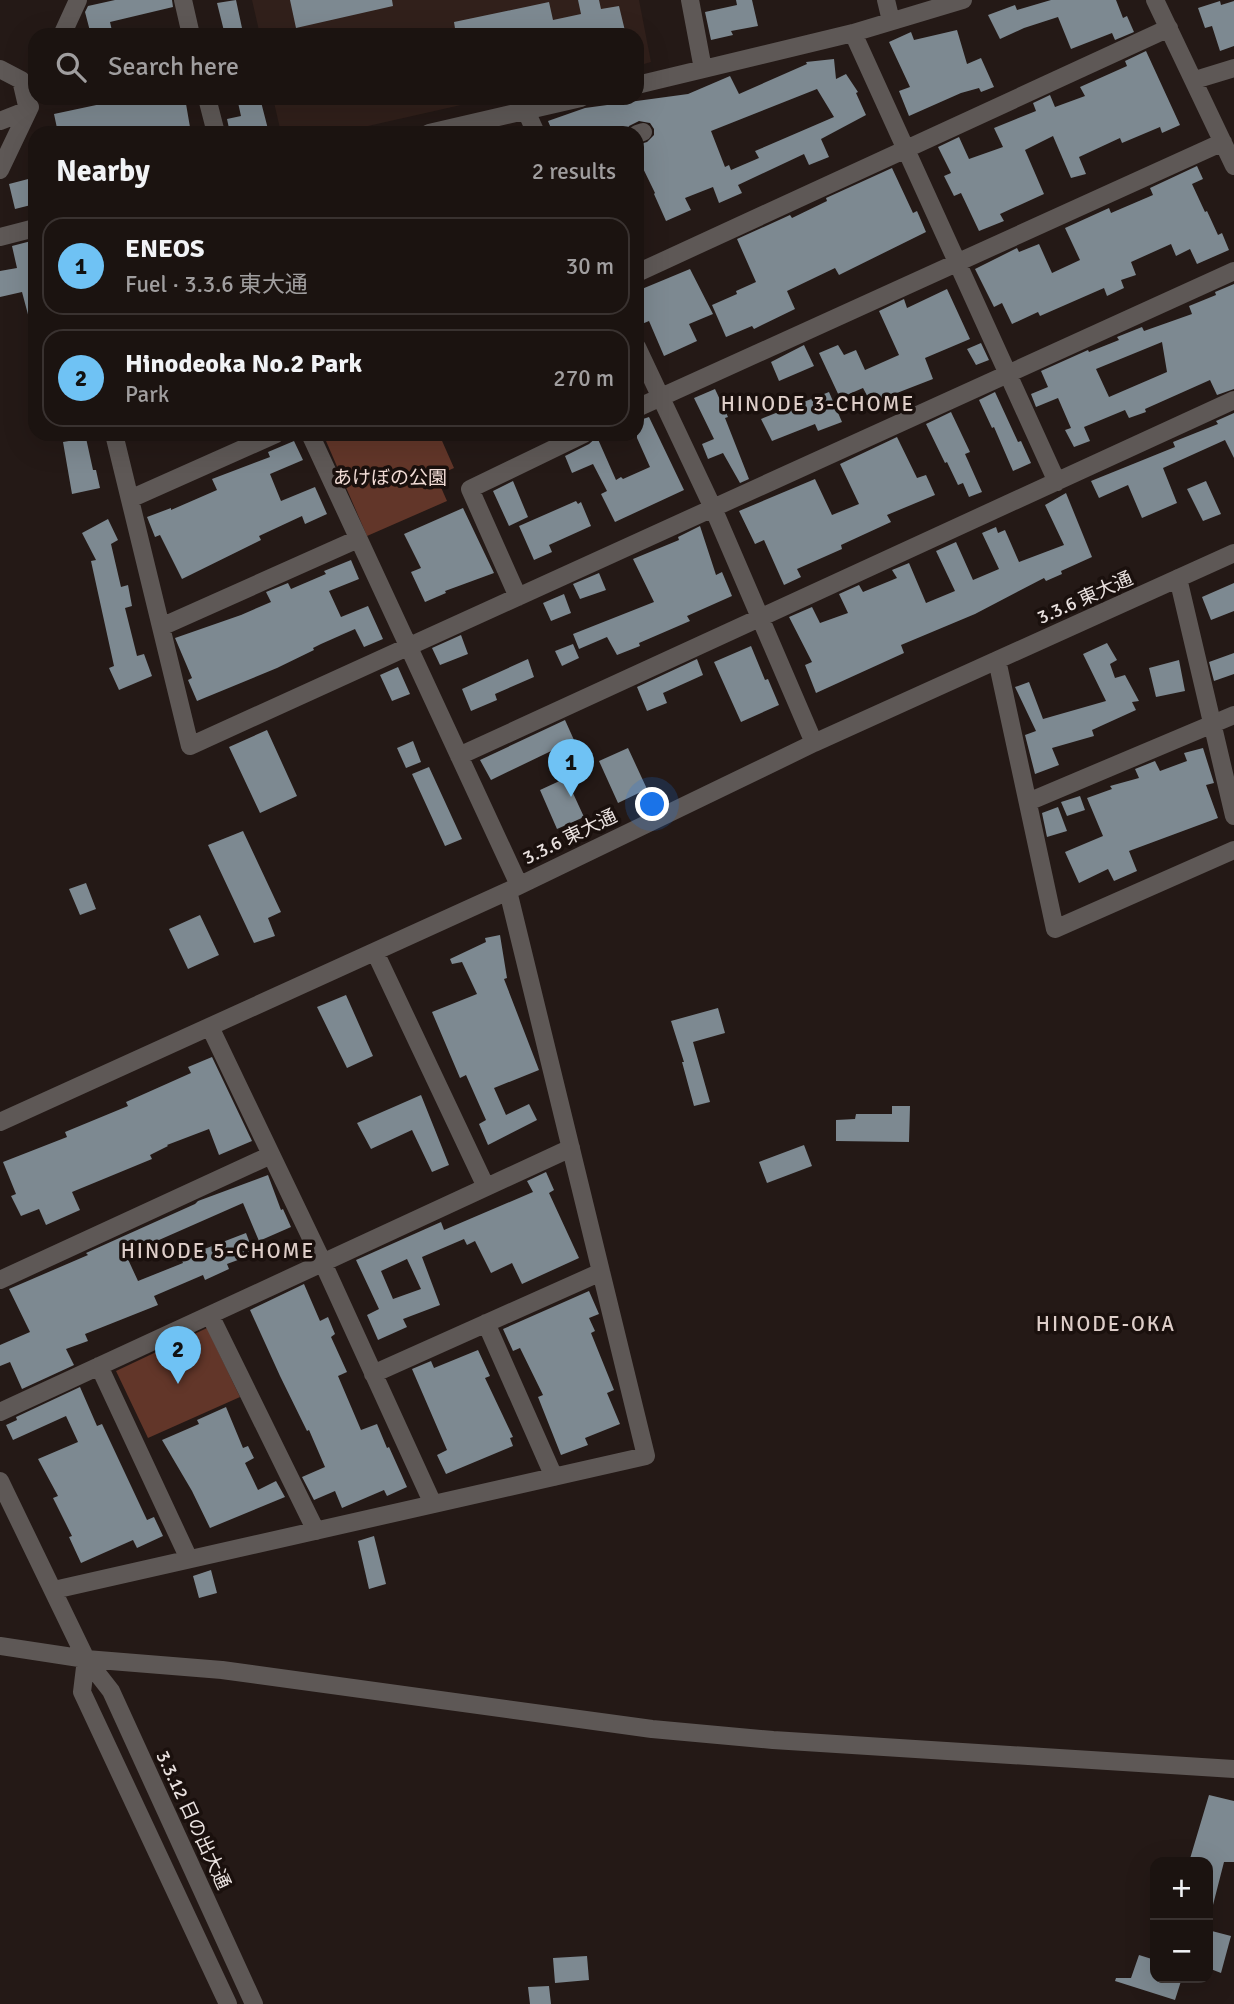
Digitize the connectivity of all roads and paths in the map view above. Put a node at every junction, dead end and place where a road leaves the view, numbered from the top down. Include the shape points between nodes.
1 (78, 0) edge
2 (183, 0) edge
3 (690, 0) edge
4 (887, 0) edge
5 (963, 0) edge
6 (1155, 0) edge
7 (891, 21) junction
8 (65, 28) edge
9 (189, 28) edge
10 (1169, 29) junction
11 (853, 33) junction
12 (1234, 68) edge
13 (0, 69) edge
14 (703, 69) junction
15 (1195, 80) junction
16 (644, 83) edge
17 (28, 95) edge
18 (28, 105) edge
19 (31, 105) edge
20 (209, 105) edge
21 (551, 105) edge
22 (526, 111) junction
23 (0, 121) edge
24 (214, 126) edge
25 (460, 126) edge
26 (533, 126) edge
27 (1223, 142) junction
28 (905, 148) junction
29 (1234, 166) edge
30 (0, 170) edge
31 (28, 230) edge
32 (0, 237) edge
33 (957, 262) junction
34 (644, 270) edge
35 (1234, 271) edge
36 (644, 362) edge
37 (1008, 374) junction
38 (661, 397) junction
39 (1234, 400) edge
40 (644, 405) edge
41 (116, 441) edge
42 (260, 441) edge
43 (313, 441) edge
44 (569, 441) edge
45 (1057, 482) junction
46 (130, 499) junction
47 (713, 508) junction
48 (358, 538) junction
49 (1234, 552) edge
50 (1178, 578) junction
51 (518, 597) junction
52 (760, 618) junction
53 (161, 627) junction
54 (408, 647) junction
55 (997, 660) junction
56 (1234, 715) edge
57 (1213, 724) junction
58 (814, 743) junction
59 (459, 756) junction
60 (1028, 802) junction
61 (1234, 816) edge
62 (1234, 850) edge
63 (513, 888) junction
64 (375, 951) junction
65 (210, 1027) junction
66 (0, 1122) edge
67 (571, 1148) junction
68 (271, 1155) junction
69 (486, 1187) junction
70 (323, 1263) junction
71 (601, 1272) junction
72 (0, 1280) edge
73 (210, 1315) junction
74 (486, 1323) junction
75 (99, 1366) junction
76 (373, 1374) junction
77 (0, 1412) edge
78 (554, 1477) junction
79 (0, 1481) edge
80 (433, 1504) junction
81 (316, 1531) junction
82 (189, 1559) junction
83 (54, 1590) junction
84 (0, 1646) edge
85 (86, 1659) junction
86 (1234, 1769) edge
87 (228, 2004) edge
88 (254, 2004) edge

1 - 8 street
2 - 9 street
3 - 14 street
4 - 7 street
5 - 7 street
6 - 10 street
7 - 11 street
10 - 15 street
10 - 28 street
11 - 14 street
11 - 28 street
12 - 15 street
13 - 17 street via 21,80
14 - 16 street
15 - 27 street
18 - 23 street
19 - 30 street
20 - 24 street
21 - 22 street
22 - 25 street
22 - 26 street
27 - 29 street
27 - 33 street
28 - 33 street
28 - 34 street
31 - 32 street
33 - 37 street
33 - 38 street
35 - 37 street
36 - 38 street
37 - 45 street
37 - 47 street
38 - 40 street
38 - 47 street
39 - 45 street
41 - 46 street
42 - 46 street
43 - 48 street
44 - 51 street via 470,489
45 - 52 street
46 - 53 street
47 - 51 street
47 - 52 street
48 - 53 street
48 - 54 street
49 - 50 street, 3.3.6 東大通
50 - 55 street, 3.3.6 東大通
50 - 57 street
51 - 54 street
52 - 58 street
52 - 59 street
53 - 54 street via 190,746
54 - 59 street
55 - 58 street, 3.3.6 東大通
55 - 60 street
56 - 57 street
57 - 60 street
57 - 61 street
58 - 63 street, 3.3.6 東大通
59 - 63 street
60 - 62 street via 1055,929
63 - 64 street, 3.3.6 東大通
63 - 67 street
64 - 65 street, 3.3.6 東大通
64 - 69 street
65 - 66 street, 3.3.6 東大通
65 - 68 street
67 - 69 street
67 - 71 street
68 - 70 street
68 - 72 street
69 - 70 street
70 - 73 street
70 - 76 street
71 - 74 street
71 - 78 street via 646,1456
73 - 75 street
73 - 81 street
74 - 76 street
74 - 78 street
75 - 77 street
75 - 82 street
76 - 80 street
78 - 80 street
79 - 83 street, 3.3.12 日の出大通
80 - 81 street
81 - 82 street
82 - 83 street
83 - 85 street, 3.3.12 日の出大通
84 - 85 street
85 - 86 street via 222,1670 652,1729
85 - 87 street via 82,1692
85 - 88 street, 3.3.12 日の出大通 via 111,1691

